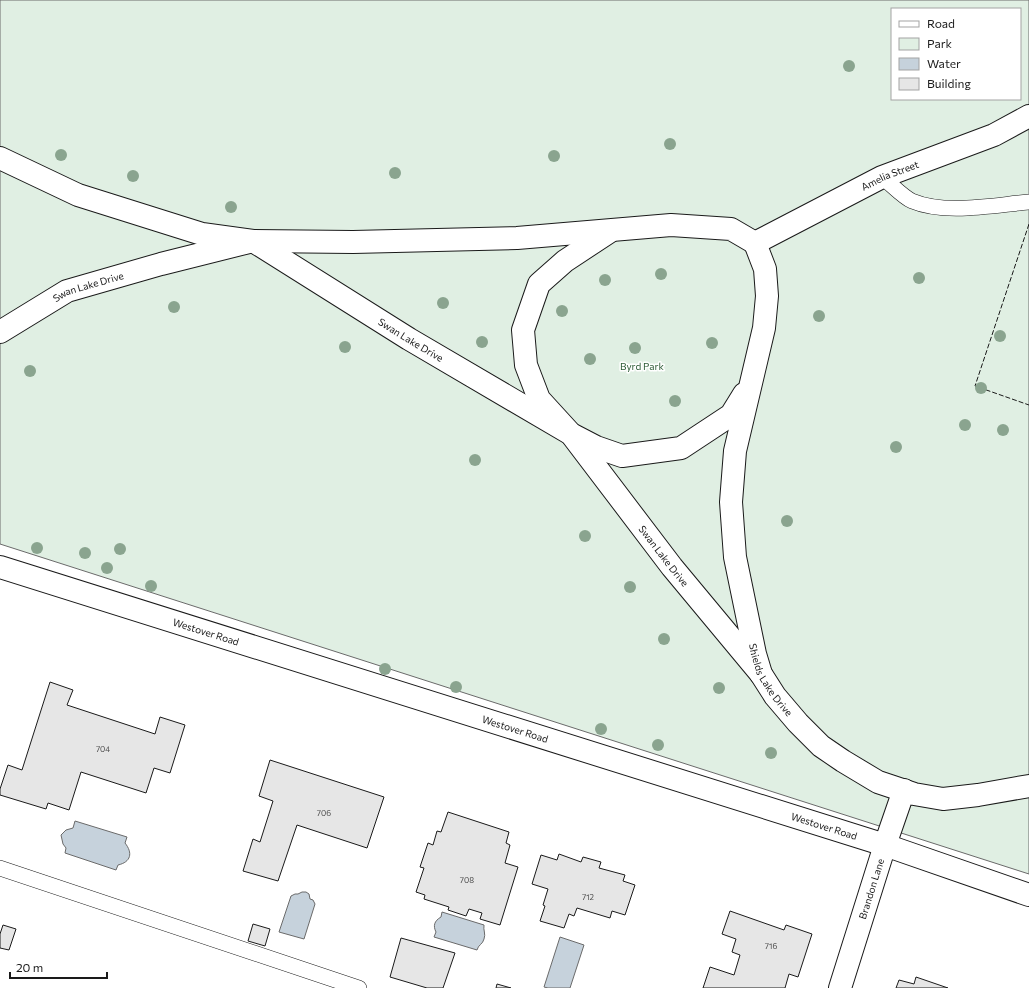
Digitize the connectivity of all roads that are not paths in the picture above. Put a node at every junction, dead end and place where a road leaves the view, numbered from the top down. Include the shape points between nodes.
1 (1029, 116) edge
2 (0, 158) edge
3 (882, 178) junction
4 (1029, 202) edge
5 (612, 230) junction
6 (253, 241) junction
7 (755, 243) junction
8 (0, 332) edge
9 (751, 383) junction
10 (571, 434) junction
11 (0, 567) edge
12 (762, 674) junction
13 (1029, 786) edge
14 (904, 790) junction
15 (884, 845) junction
16 (0, 868) edge
17 (1029, 895) edge
18 (359, 988) edge
19 (840, 988) edge

1 - 3 street, Amelia Street via 994,135
2 - 6 street, Swan Lake Drive via 78,195 202,234
3 - 4 lane via 911,200 937,207 962,208
3 - 7 street, Amelia Street
5 - 6 street, Swan Lake Drive via 517,238 353,242
5 - 7 street, Swan Lake Drive via 671,225 731,229
5 - 10 street, Swan Lake Drive via 565,261 539,284 523,330 526,365 539,400
6 - 8 street, Swan Lake Drive via 67,290
6 - 10 street, Swan Lake Drive via 409,339
7 - 9 street, Shields Lake Drive via 766,269 767,296 764,328
9 - 10 street, Shields Lake Drive via 731,415 681,448 622,456 596,447
9 - 12 street, Shields Lake Drive via 736,451 731,502 735,557 755,654
10 - 12 street, Swan Lake Drive via 672,567
11 - 15 street, Westover Road
12 - 14 street, Shields Lake Drive via 775,696 821,746 878,782
13 - 14 street, Shields Lake Drive via 943,798
14 - 15 street, Brandon Lane
15 - 17 street, Westover Road
15 - 19 street, Brandon Lane
16 - 18 lane

